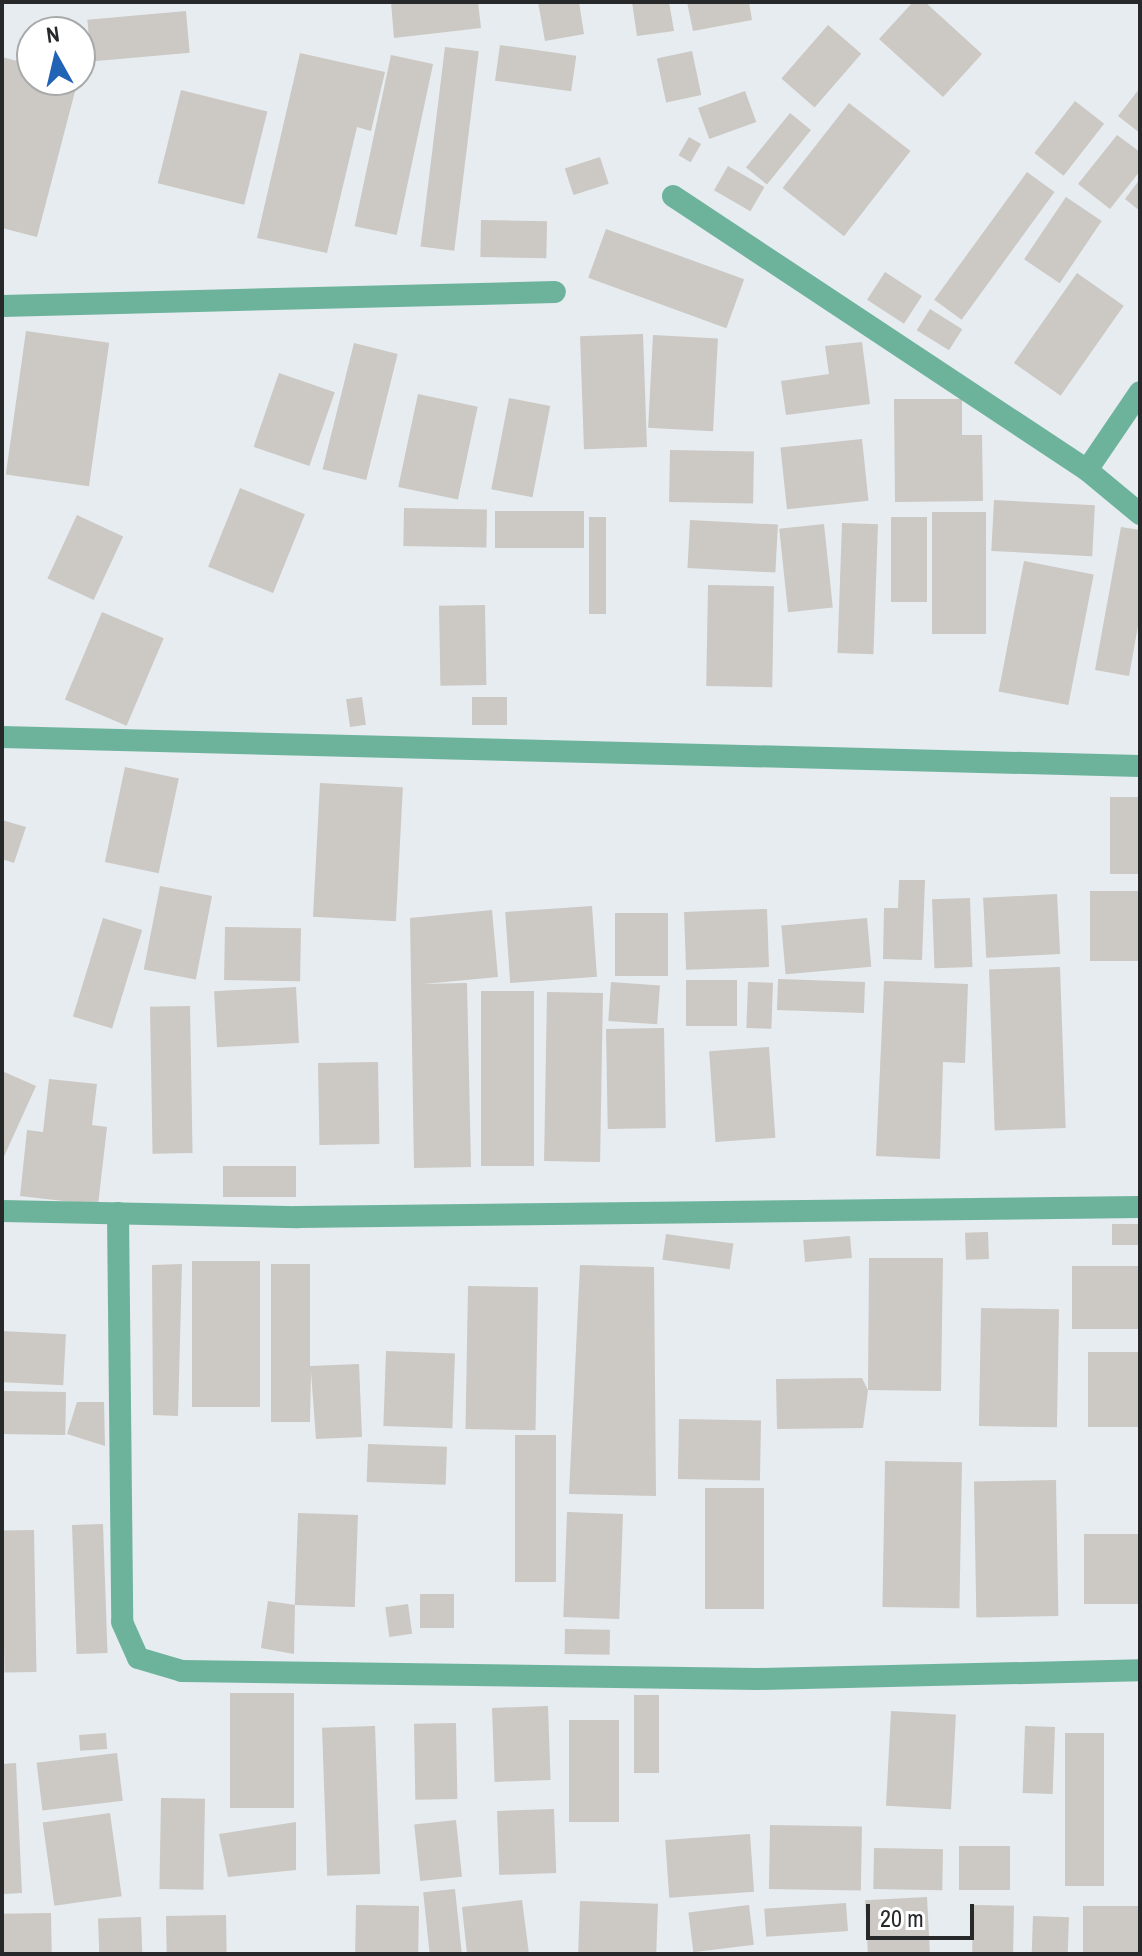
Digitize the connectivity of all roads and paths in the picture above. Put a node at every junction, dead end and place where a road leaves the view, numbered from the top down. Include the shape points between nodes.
1 (673, 196) dead end
2 (555, 292) dead end
3 (2, 306) edge
4 (1140, 392) edge
5 (1087, 470) junction
6 (1140, 514) edge
7 (2, 737) edge
8 (1140, 766) edge
9 (1140, 1207) edge
10 (2, 1211) edge
11 (118, 1213) junction
12 (1140, 1670) edge

1 - 5 street
2 - 3 street
4 - 5 street
5 - 6 street
7 - 8 street
9 - 11 street via 298,1217
10 - 11 street
11 - 12 street via 122,1622 138,1658 182,1671 758,1679

